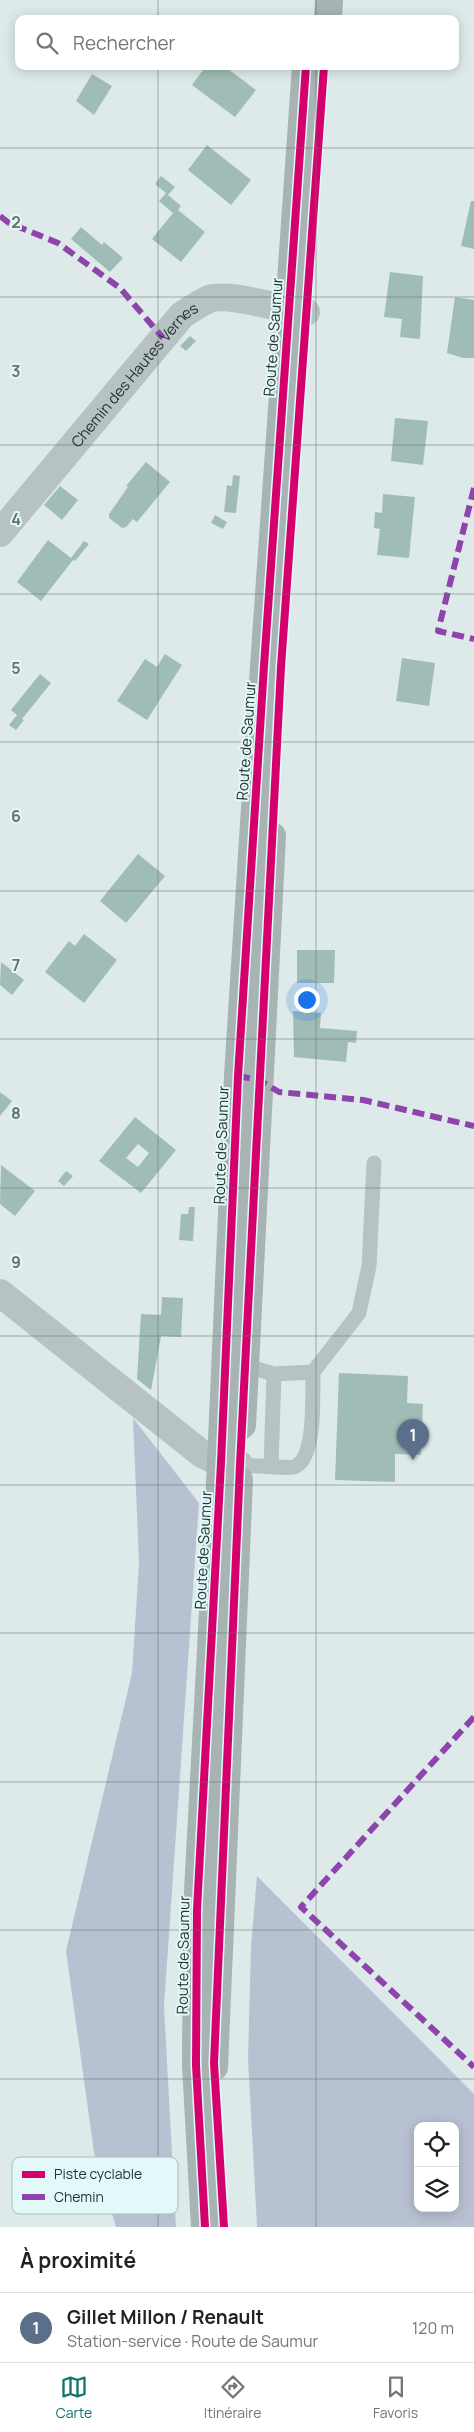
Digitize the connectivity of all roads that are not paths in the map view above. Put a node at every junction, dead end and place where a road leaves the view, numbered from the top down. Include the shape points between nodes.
1 (311, 0) edge
2 (329, 0) edge
3 (310, 15) edge
4 (328, 15) edge
5 (306, 70) edge
6 (324, 70) edge
7 (298, 312) junction
8 (0, 533) edge
9 (374, 1163) dead end
10 (0, 1293) edge
11 (235, 1364) junction
12 (314, 1372) junction
13 (274, 1374) junction
14 (231, 1464) junction
15 (272, 1466) junction
16 (206, 2227) edge
17 (224, 2227) edge

1 - 3 main road
2 - 4 main road
5 - 7 main road, Route de Saumur
6 - 7 main road, Route de Saumur
7 - 8 street, Chemin des Hautes Vernes via 248,300 210,298 182,315
7 - 11 main road, Route de Saumur via 281,667
9 - 12 lane via 369,1266 359,1313
10 - 14 street via 202,1454
11 - 13 lane
11 - 14 main road, Route de Saumur
12 - 13 lane
12 - 15 lane via 310,1444 305,1459 294,1467
13 - 15 lane
14 - 15 lane
14 - 16 main road, Route de Saumur via 197,1910 196,2065
14 - 17 main road, Route de Saumur via 214,2063

